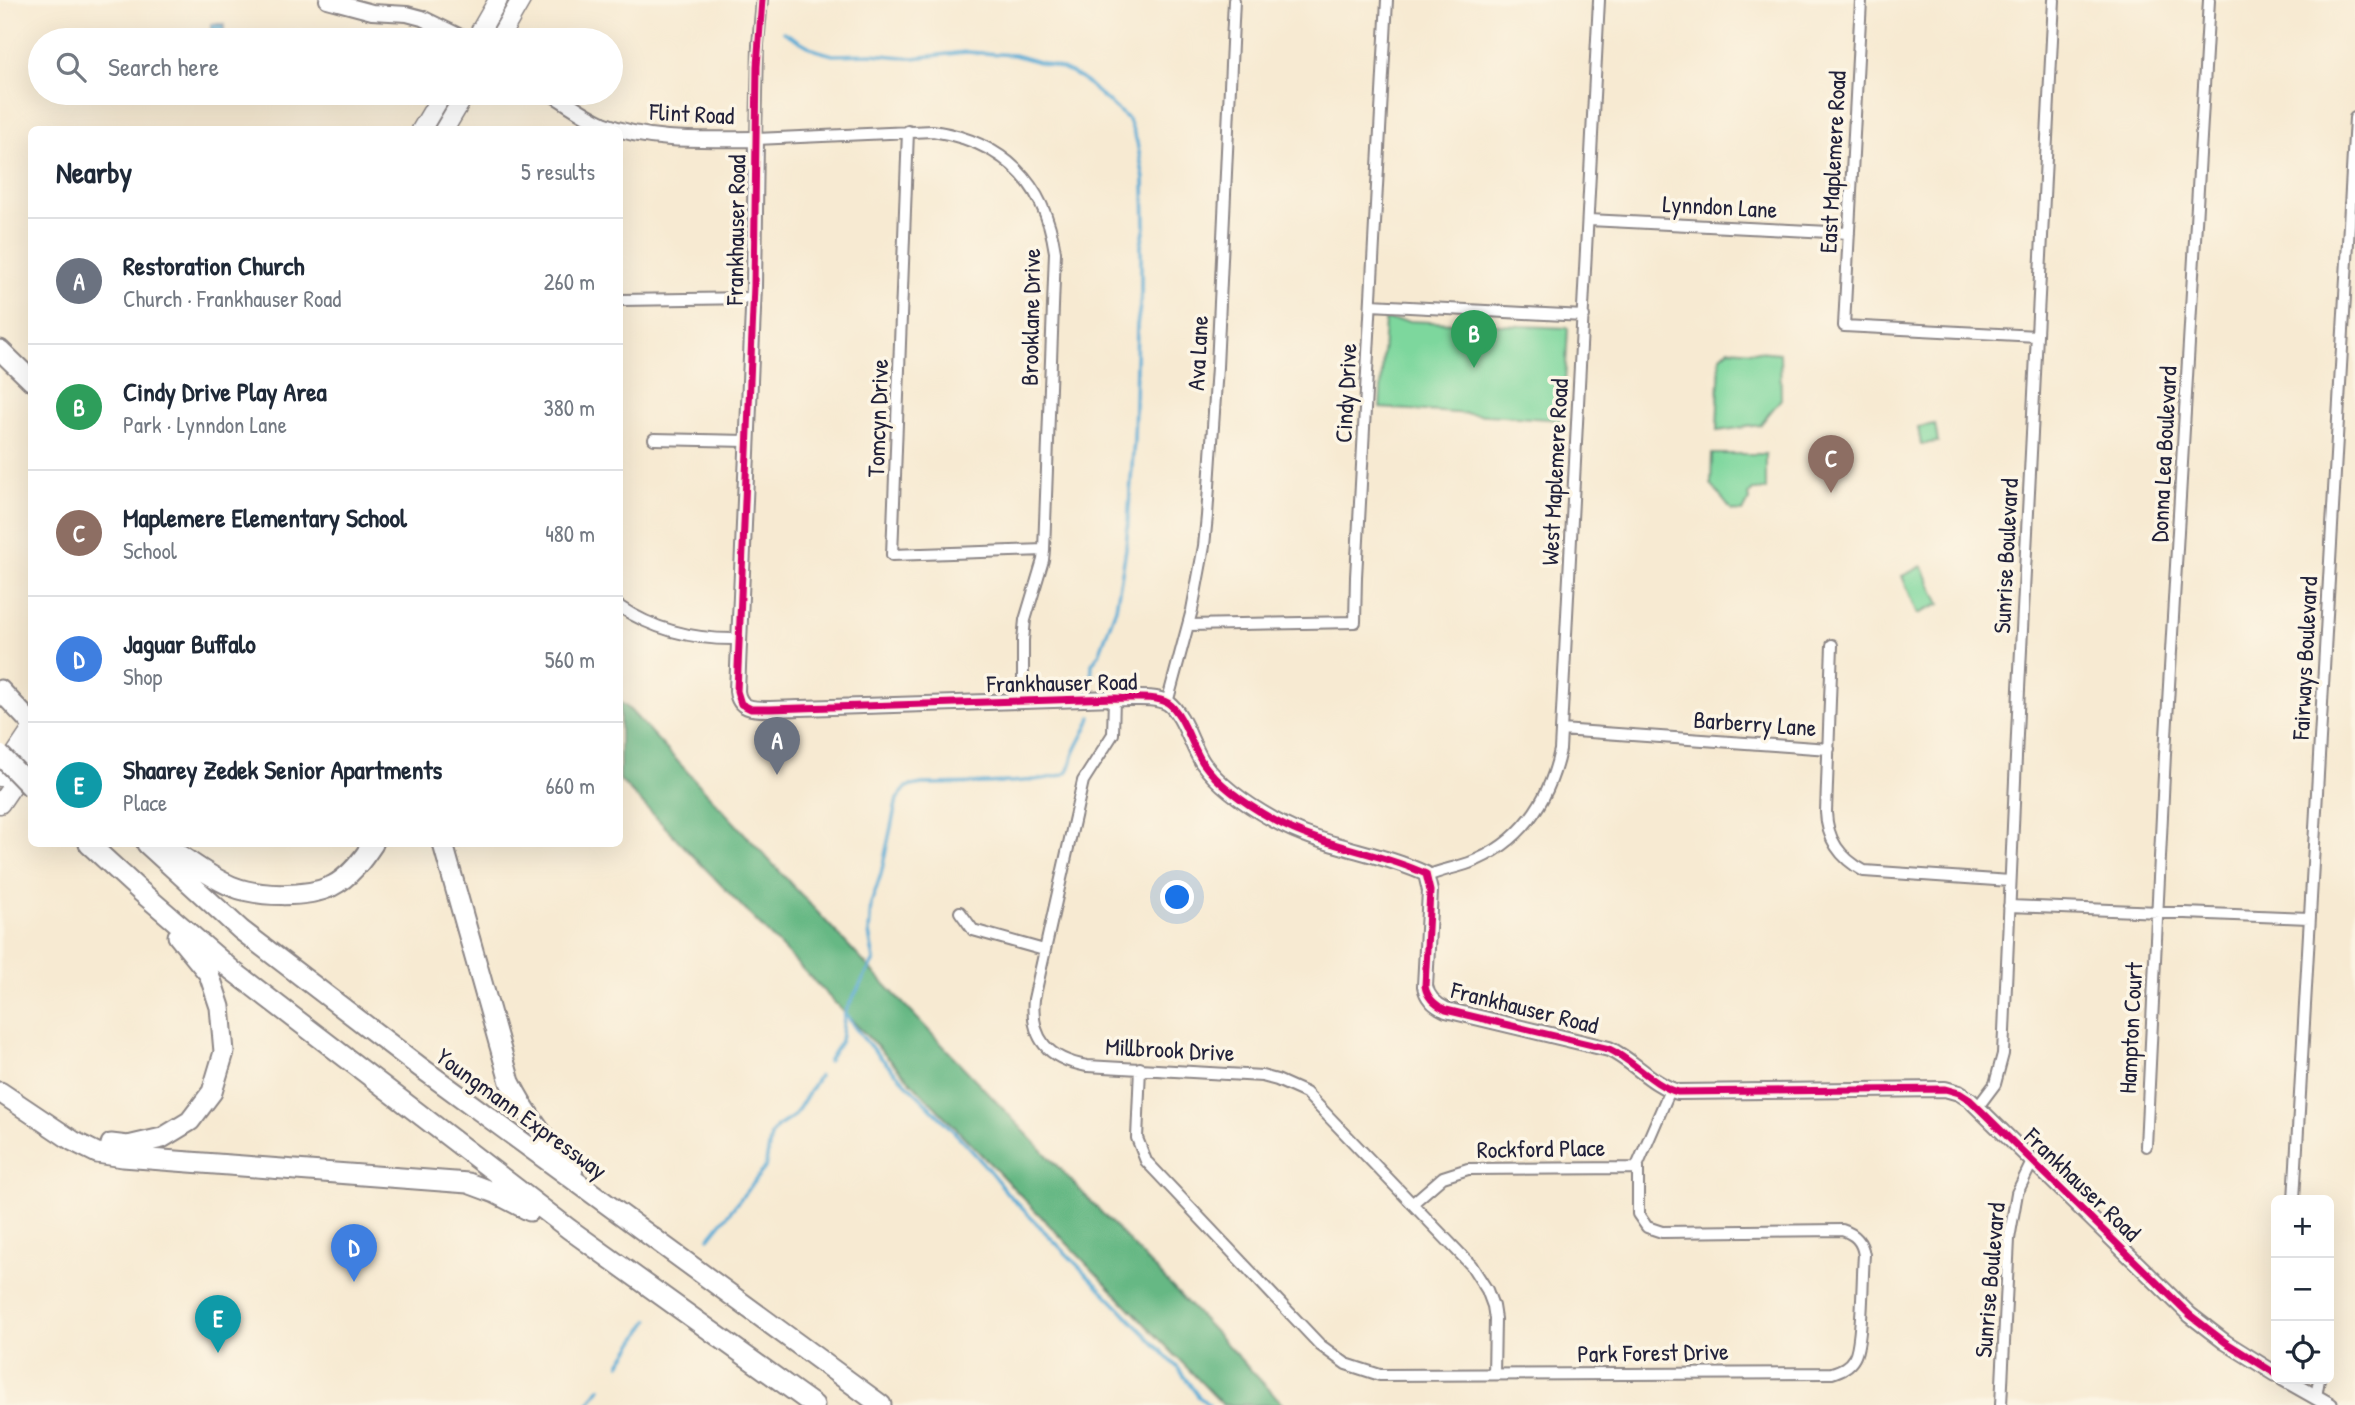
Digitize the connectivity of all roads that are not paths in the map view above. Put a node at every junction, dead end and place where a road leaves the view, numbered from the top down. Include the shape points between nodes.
1 (327, 0) edge
2 (498, 0) edge
3 (522, 0) edge
4 (762, 0) edge
5 (1234, 0) edge
6 (1387, 0) edge
7 (1600, 0) edge
8 (1861, 0) edge
9 (2054, 0) edge
10 (2209, 0) edge
11 (442, 28) edge
12 (482, 28) edge
13 (505, 28) edge
14 (436, 105) edge
15 (459, 105) edge
16 (571, 105) edge
17 (2355, 118) edge
18 (423, 126) edge
19 (446, 126) edge
20 (609, 126) edge
21 (623, 131) edge
22 (908, 131) junction
23 (756, 139) junction
24 (1589, 220) junction
25 (1849, 233) junction
26 (754, 298) junction
27 (623, 300) edge
28 (1371, 305) junction
29 (1584, 316) junction
30 (0, 337) edge
31 (2037, 337) junction
32 (0, 350) edge
33 (28, 362) edge
34 (28, 377) edge
35 (654, 439) dead end
36 (747, 441) junction
37 (1044, 550) junction
38 (623, 609) edge
39 (1188, 625) junction
40 (739, 639) junction
41 (1832, 645) dead end
42 (5, 696) edge
43 (1114, 698) junction
44 (1023, 702) junction
45 (1167, 703) junction
46 (28, 722) edge
47 (1561, 730) junction
48 (28, 733) edge
49 (1829, 749) junction
50 (0, 755) edge
51 (28, 763) edge
52 (0, 777) edge
53 (28, 784) edge
54 (0, 804) edge
55 (92, 847) edge
56 (150, 847) edge
57 (166, 847) edge
58 (371, 847) edge
59 (444, 847) edge
60 (1427, 876) junction
61 (2010, 881) junction
62 (139, 890) junction
63 (2009, 906) junction
64 (2157, 911) junction
65 (960, 912) dead end
66 (2309, 918) junction
67 (1044, 950) junction
68 (1140, 1068) junction
69 (0, 1079) edge
70 (1670, 1090) junction
71 (0, 1092) edge
72 (1978, 1108) junction
73 (2146, 1146) dead end
74 (2032, 1162) junction
75 (1638, 1168) junction
76 (2294, 1195) edge
77 (1413, 1203) junction
78 (616, 1212) junction
79 (569, 1229) junction
80 (2271, 1371) edge
81 (1494, 1374) junction
82 (2293, 1384) edge
83 (2318, 1384) edge
84 (2316, 1397) junction
85 (814, 1405) edge
86 (881, 1405) edge
87 (2001, 1405) edge
88 (2330, 1405) edge

1 - 11 street via 372,12 407,14
2 - 12 main road
3 - 13 main road
4 - 23 street, Frankhauser Road
5 - 39 street, Ava Lane via 1211,465 1204,547
6 - 28 street, Cindy Drive
7 - 24 street, West Maplemere Road
8 - 25 street, East Maplemere Road
9 - 31 street, Sunrise Boulevard
10 - 64 street, Donna Lea Boulevard
14 - 18 main road
15 - 19 main road
16 - 20 street, Flint Road
17 - 66 street, Fairways Boulevard
21 - 23 street, Flint Road via 674,138
22 - 23 street, Brooklane Drive
22 - 37 street, Brooklane Drive via 956,134 990,148 1030,184 1047,217 1055,253
22 - 37 street, Tomcyn Drive via 892,555
23 - 26 street, Frankhauser Road
24 - 25 street, Lynndon Lane
24 - 29 street, West Maplemere Road
25 - 31 street, East Maplemere Road via 1844,326
26 - 27 street
26 - 36 street, Frankhauser Road
28 - 29 street
28 - 39 street, Cindy Drive via 1355,622
29 - 47 street, West Maplemere Road
30 - 33 highway
31 - 61 street, Sunrise Boulevard
32 - 34 highway
35 - 36 street
36 - 40 street, Frankhauser Road
37 - 44 street, Brooklane Drive via 1025,620
38 - 40 street via 671,632 695,638
39 - 45 street, Ava Lane
40 - 44 street, Frankhauser Road via 737,695 741,704 751,709
41 - 49 street
42 - 46 highway
43 - 44 street, Frankhauser Road
43 - 45 street, Frankhauser Road
43 - 67 street, Millbrook Drive via 1113,734 1083,781
45 - 60 street, Frankhauser Road via 1205,765 1255,808 1313,838
47 - 49 street, Barberry Lane
47 - 60 street, West Maplemere Road via 1555,769 1528,822 1486,855
48 - 52 main road
49 - 61 street, Barberry Lane via 1826,819 1832,842 1848,862 1864,871
50 - 53 highway, bridge
51 - 54 main road
55 - 62 highway
56 - 78 highway, Youngmann Expressway via 241,930
57 - 58 highway via 230,886 297,895 333,886 359,865
59 - 78 highway via 510,1082 558,1154
60 - 70 street, Frankhauser Road via 1425,986 1434,1003 1446,1010 1609,1049
61 - 63 street, Sunrise Boulevard
62 - 69 highway via 209,974 219,1007 224,1052 212,1091 190,1121 162,1138 116,1146 79,1132
62 - 79 highway via 233,971
63 - 64 street
63 - 72 street, Sunrise Boulevard via 2003,1054 1995,1084
64 - 66 street
64 - 73 street, Hampton Court
65 - 67 street via 973,930
66 - 76 street, Fairways Boulevard
67 - 68 street, Millbrook Drive via 1032,1012 1042,1043 1070,1063
68 - 77 street, Millbrook Drive via 1262,1076 1292,1086 1306,1093
68 - 81 street, Park Forest Drive via 1137,1138 1146,1161 1320,1345 1346,1364 1380,1375
70 - 72 street, Frankhauser Road via 1945,1089 1962,1094
70 - 75 street, Park Forest Drive
71 - 79 highway via 97,1153 468,1184
72 - 74 street, Frankhauser Road
74 - 80 street, Frankhauser Road via 2190,1315
74 - 87 street, Sunrise Boulevard via 2017,1193 2009,1239
75 - 77 street, Rockford Place via 1468,1169 1443,1177
75 - 81 street, Park Forest Drive via 1638,1214 1641,1222 1655,1231 1842,1230 1856,1237 1864,1255 1855,1357 1832,1373
77 - 81 street, Millbrook Drive via 1471,1265 1487,1290 1495,1319
78 - 86 highway, Youngmann Expressway
79 - 85 highway
82 - 84 street
83 - 84 street
84 - 88 street

